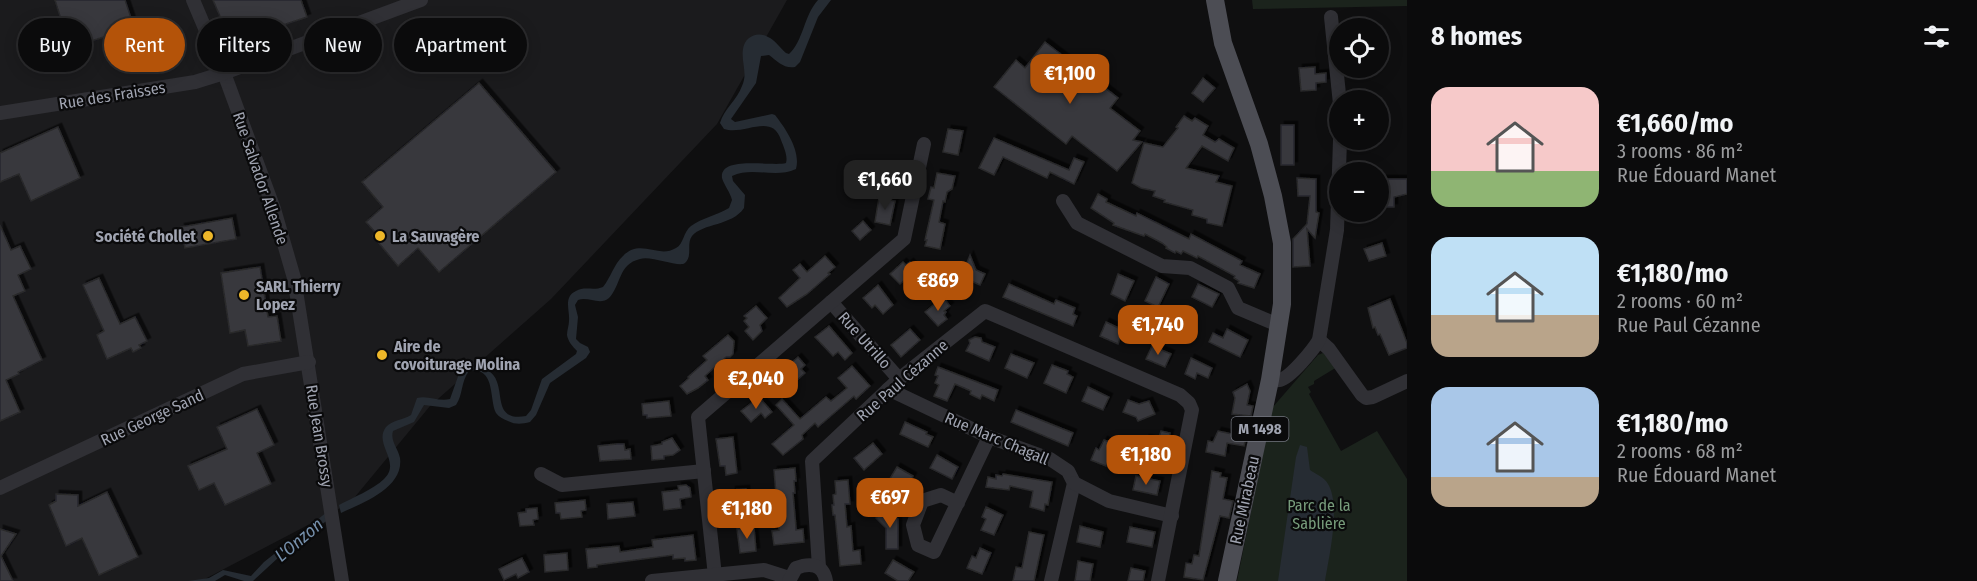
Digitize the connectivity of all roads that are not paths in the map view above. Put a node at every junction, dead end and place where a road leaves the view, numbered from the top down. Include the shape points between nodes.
1 (193, 0) edge
2 (421, 0) edge
3 (1215, 0) edge
4 (1331, 17) dead end
5 (224, 73) junction
6 (1339, 90) edge
7 (0, 112) edge
8 (924, 144) dead end
9 (1340, 150) edge
10 (1063, 201) dead end
11 (831, 302) junction
12 (1278, 325) junction
13 (1319, 340) junction
14 (309, 362) junction
15 (899, 379) junction
16 (1270, 380) junction
17 (1407, 381) edge
18 (888, 389) junction
19 (989, 437) junction
20 (704, 471) junction
21 (541, 474) dead end
22 (1074, 483) junction
23 (0, 488) edge
24 (958, 503) dead end
25 (1172, 516) junction
26 (819, 567) junction
27 (715, 576) junction
28 (789, 580) edge
29 (342, 581) edge
30 (652, 581) edge
31 (826, 581) edge
32 (1050, 581) edge
33 (1158, 581) edge
34 (1227, 581) edge

1 - 5 street, Rue Salvador Allende
2 - 5 street, Rue des Fraisses
3 - 12 main road, Rue Mirabeau / M 1498 via 1223,43 1274,196 1282,243
4 - 6 street
5 - 7 street, Rue des Fraisses via 195,82
5 - 14 street, Rue Salvador Allende via 274,209 294,278
8 - 11 street via 904,238
9 - 13 street via 1337,230
10 - 12 street via 1077,223 1161,266 1190,268 1228,288 1238,308
11 - 15 street, Rue Utrillo
11 - 20 street via 698,417
12 - 16 main road, Rue Mirabeau / M 1498
13 - 16 street via 1288,376
13 - 17 street via 1366,398
14 - 23 street, Rue George Sand via 243,374
14 - 29 street, Rue Jean Brossy
15 - 18 street, Rue Paul Cézanne
15 - 25 street, Rue Paul Cézanne via 985,311 1180,395 1192,410
16 - 34 main road, Rue Mirabeau / M 1498
18 - 19 street, Rue Marc Chagall
18 - 26 street, Rue Paul Cézanne via 812,462
19 - 22 street, Rue Marc Chagall via 1050,459 1068,471
19 - 24 street
20 - 21 street via 562,484
20 - 27 street
22 - 25 street, Rue Marc Chagall via 1109,501
22 - 32 street
25 - 33 street, Rue Paul Cézanne
26 - 28 street via 807,564 796,568
26 - 31 street
27 - 28 street via 764,570
27 - 30 street

